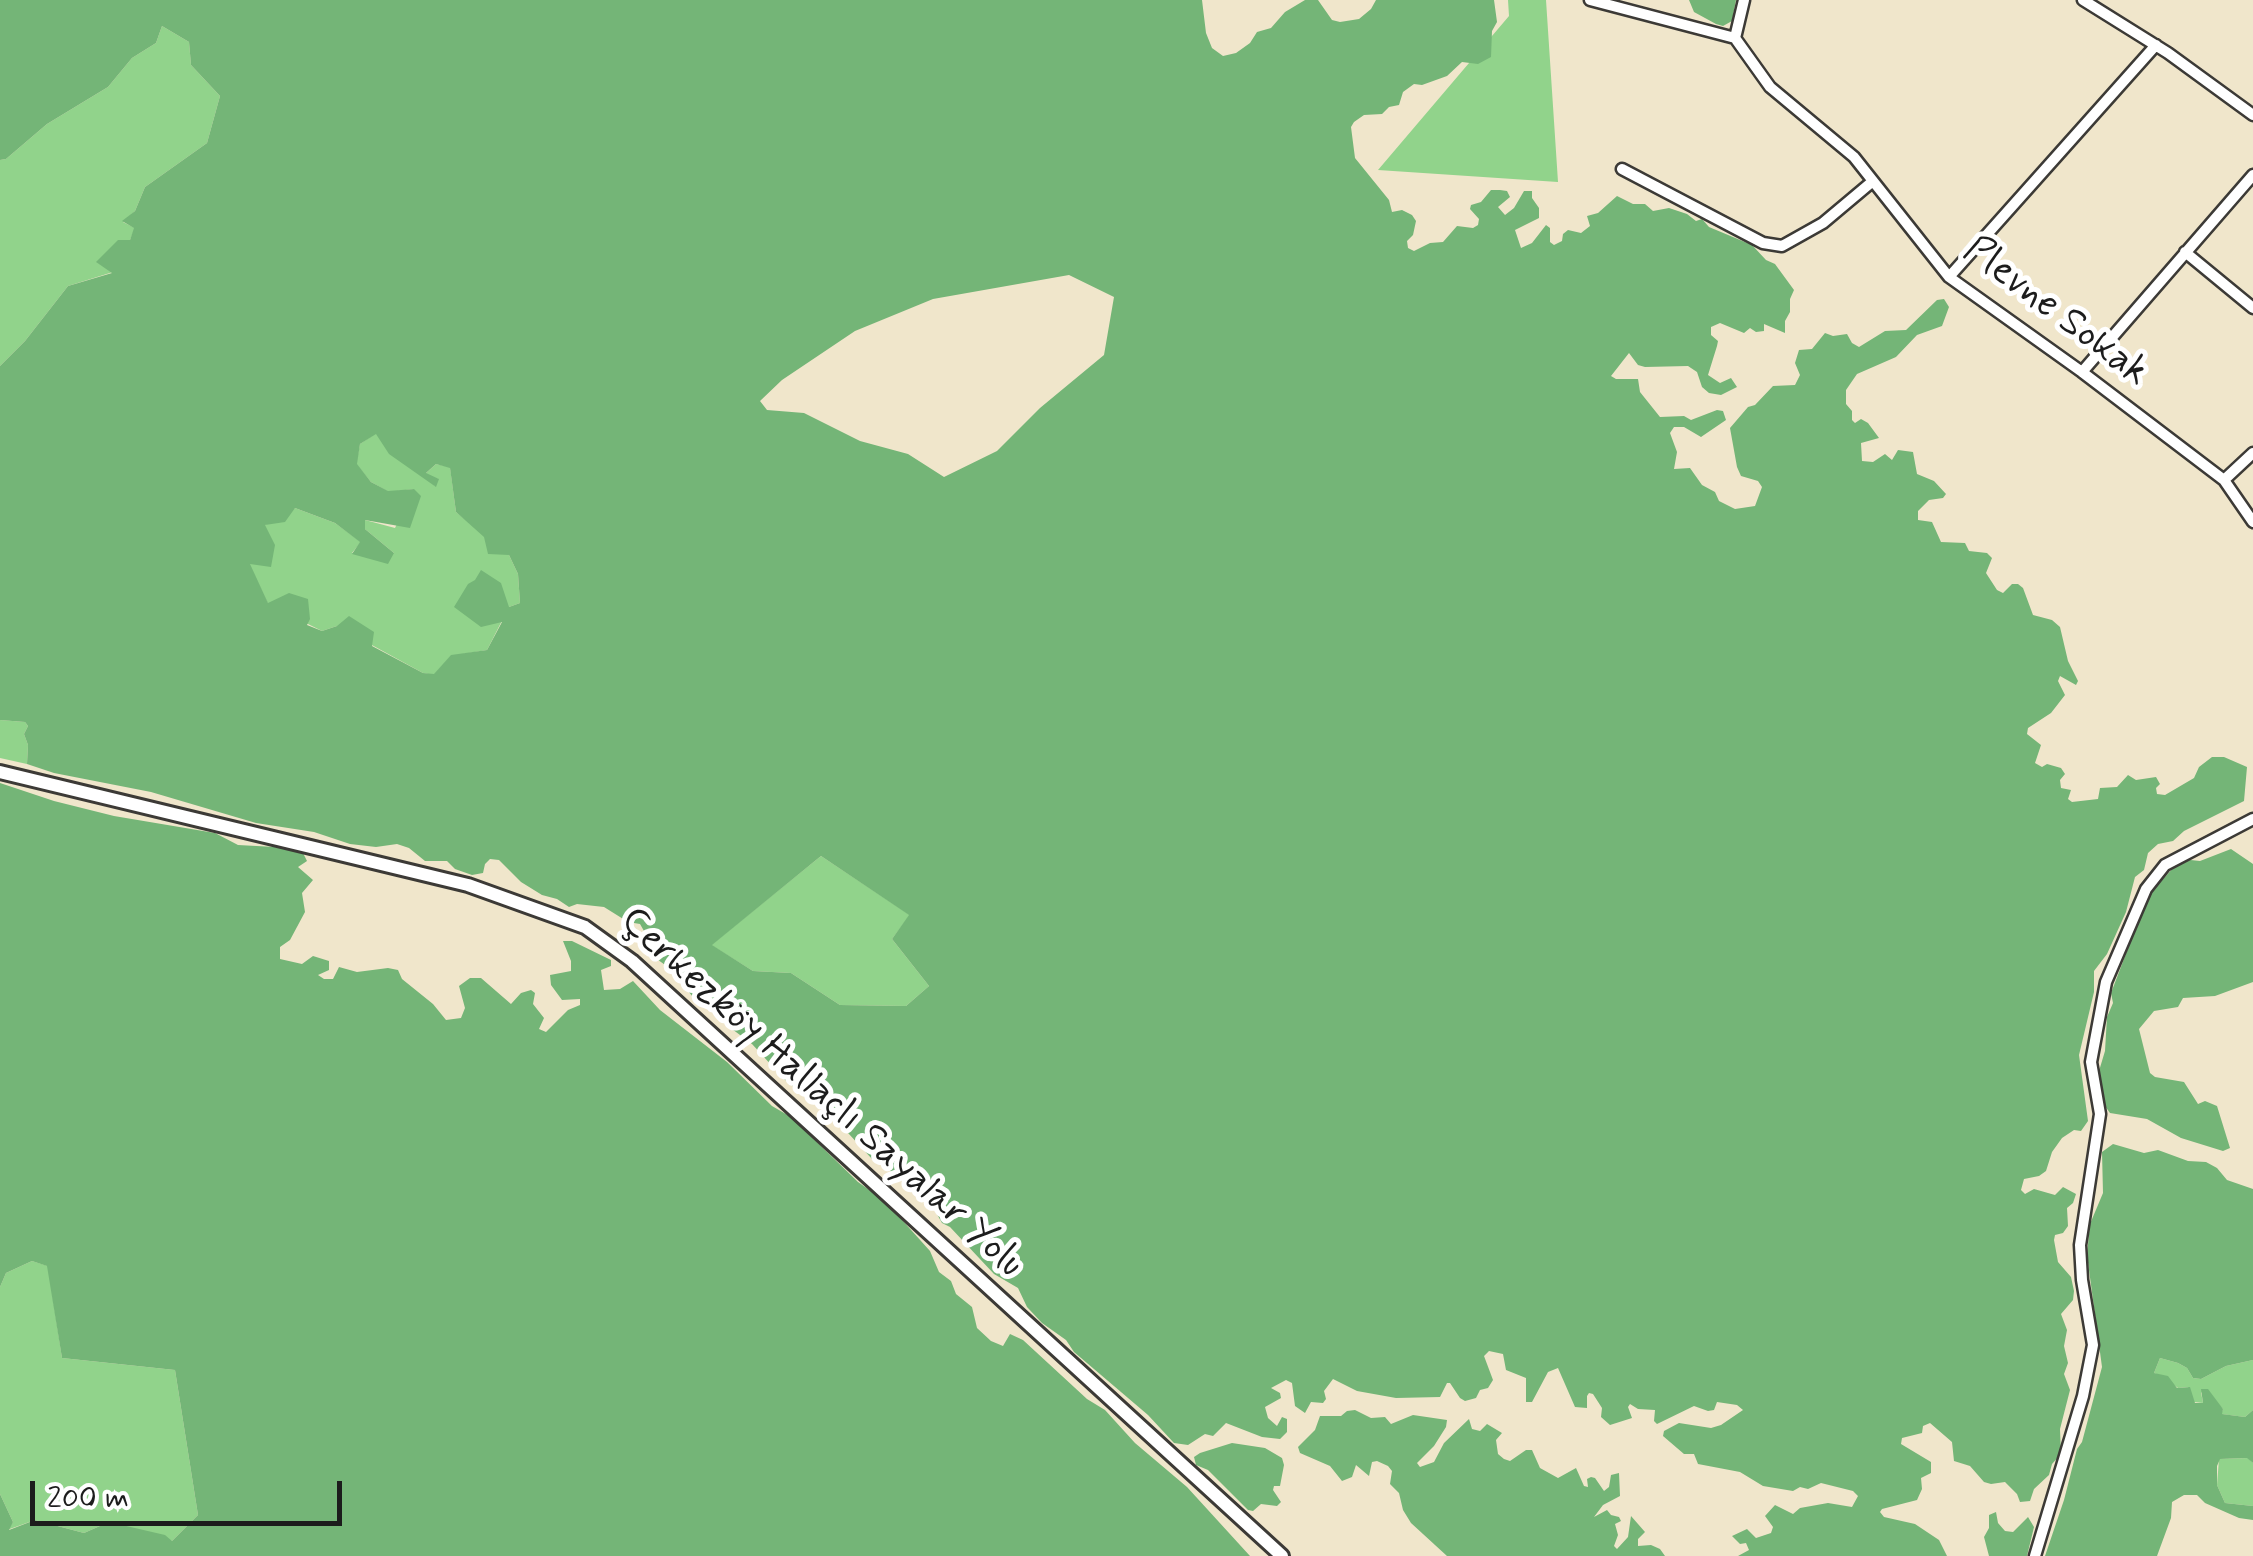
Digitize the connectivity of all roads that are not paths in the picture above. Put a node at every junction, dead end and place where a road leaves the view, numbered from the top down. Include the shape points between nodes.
1 (1590, 0) edge
2 (1744, 0) edge
3 (2083, 0) edge
4 (1610, 3) edge
5 (1735, 38) junction
6 (2156, 45) junction
7 (2253, 115) edge
8 (1622, 169) dead end
9 (2253, 175) edge
10 (1874, 181) junction
11 (2186, 252) junction
12 (1949, 277) junction
13 (2253, 308) edge
14 (2082, 372) junction
15 (2253, 453) edge
16 (2224, 480) junction
17 (2253, 522) edge
18 (0, 772) edge
19 (2253, 819) edge
20 (1282, 1556) edge
21 (2035, 1556) edge

1 - 4 street
2 - 5 street
3 - 6 street
4 - 5 street
5 - 10 street, Plevne Sokak via 1770,87
6 - 7 street
6 - 12 street
8 - 10 street via 1763,243 1782,246 1823,224
9 - 11 street
10 - 12 street, Plevne Sokak
11 - 13 street
11 - 14 street
12 - 14 street, Plevne Sokak
14 - 16 street, Plevne Sokak
15 - 16 street
16 - 17 street, Plevne Sokak
18 - 20 main road, Çerkezköy Hallaçlı Sayalar Yolu via 468,885 585,927 632,962
19 - 21 street via 2165,864 2146,889 2106,982 2091,1062 2100,1114 2080,1245 2093,1345

